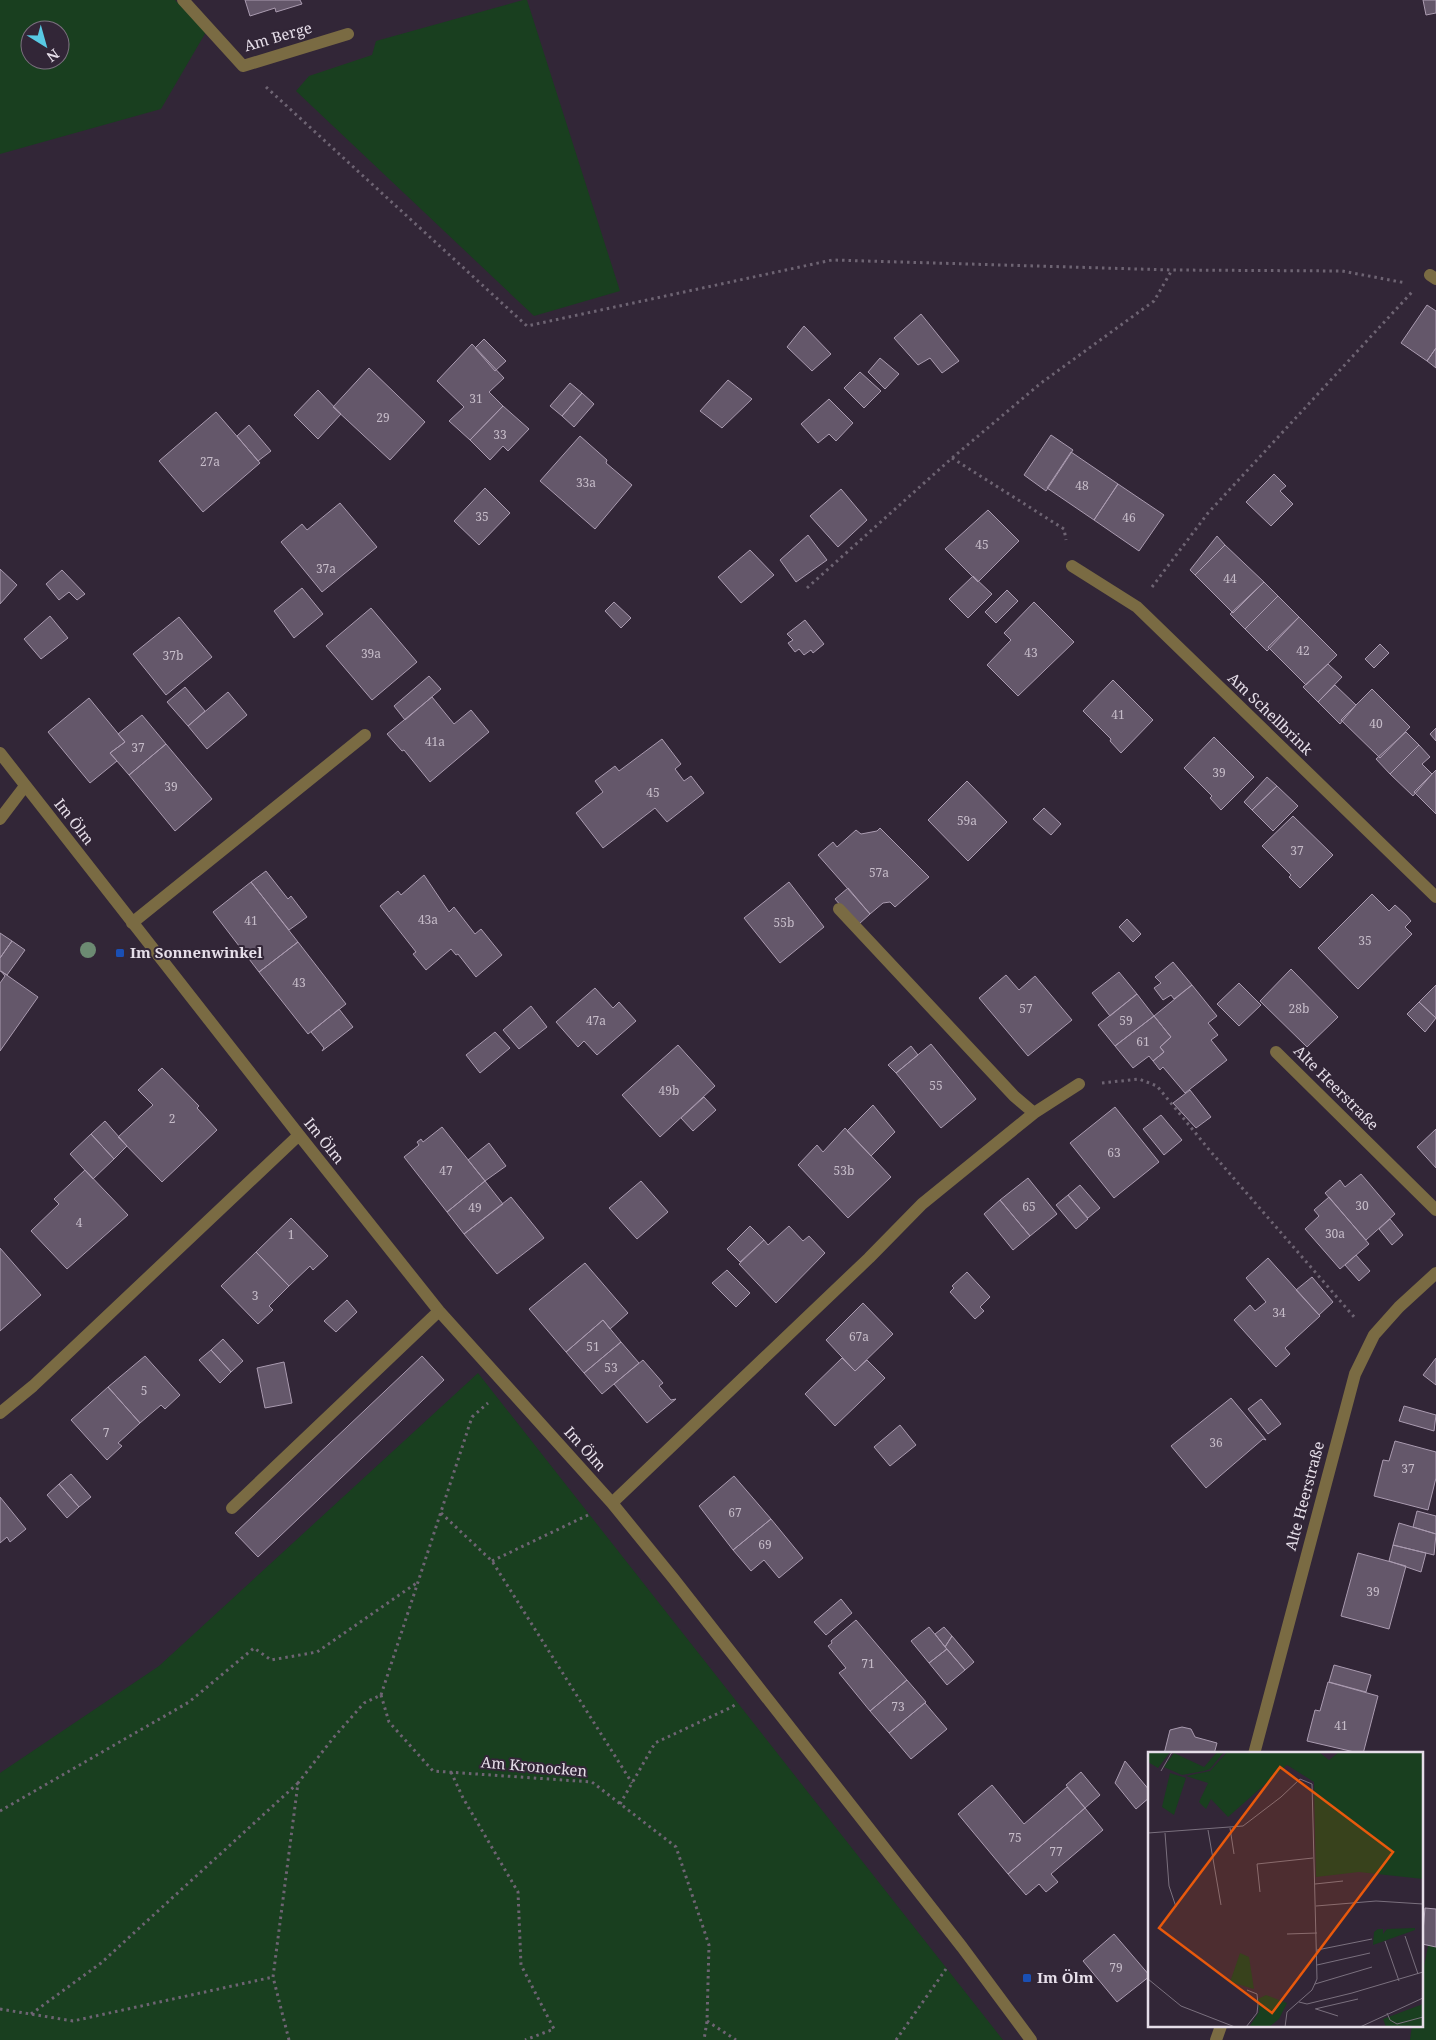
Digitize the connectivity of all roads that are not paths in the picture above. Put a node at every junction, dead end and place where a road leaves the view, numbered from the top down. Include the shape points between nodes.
1 (184, 0) edge
2 (348, 34) dead end
3 (1072, 566) road end
4 (364, 735) dead end
5 (0, 753) edge
6 (25, 786) junction
7 (0, 819) edge
8 (1436, 897) edge
9 (839, 909) dead end
10 (132, 923) junction
11 (1276, 1052) dead end
12 (1079, 1084) road end
13 (1034, 1114) junction
14 (299, 1135) junction
15 (1436, 1210) edge
16 (1436, 1273) edge
17 (440, 1311) junction
18 (0, 1413) edge
19 (612, 1503) junction
20 (232, 1508) dead end
21 (1255, 1752) edge
22 (1220, 2028) edge
23 (1031, 2040) edge
24 (1216, 2040) edge

1 - 2 street, Am Berge via 243,66
3 - 8 street, Am Schellbrink via 1137,607
4 - 10 street
5 - 6 street, Im Ölm
6 - 7 street
6 - 10 street, Im Ölm
9 - 13 street
10 - 14 street, Im Ölm
11 - 15 street, Alte Heerstraße
12 - 13 street
13 - 19 street via 922,1204
14 - 17 street, Im Ölm
14 - 18 street via 33,1386
16 - 21 street, Alte Heerstraße via 1374,1335 1355,1374
17 - 19 street, Im Ölm
17 - 20 street
19 - 23 street, Im Ölm via 962,1946
22 - 24 street

